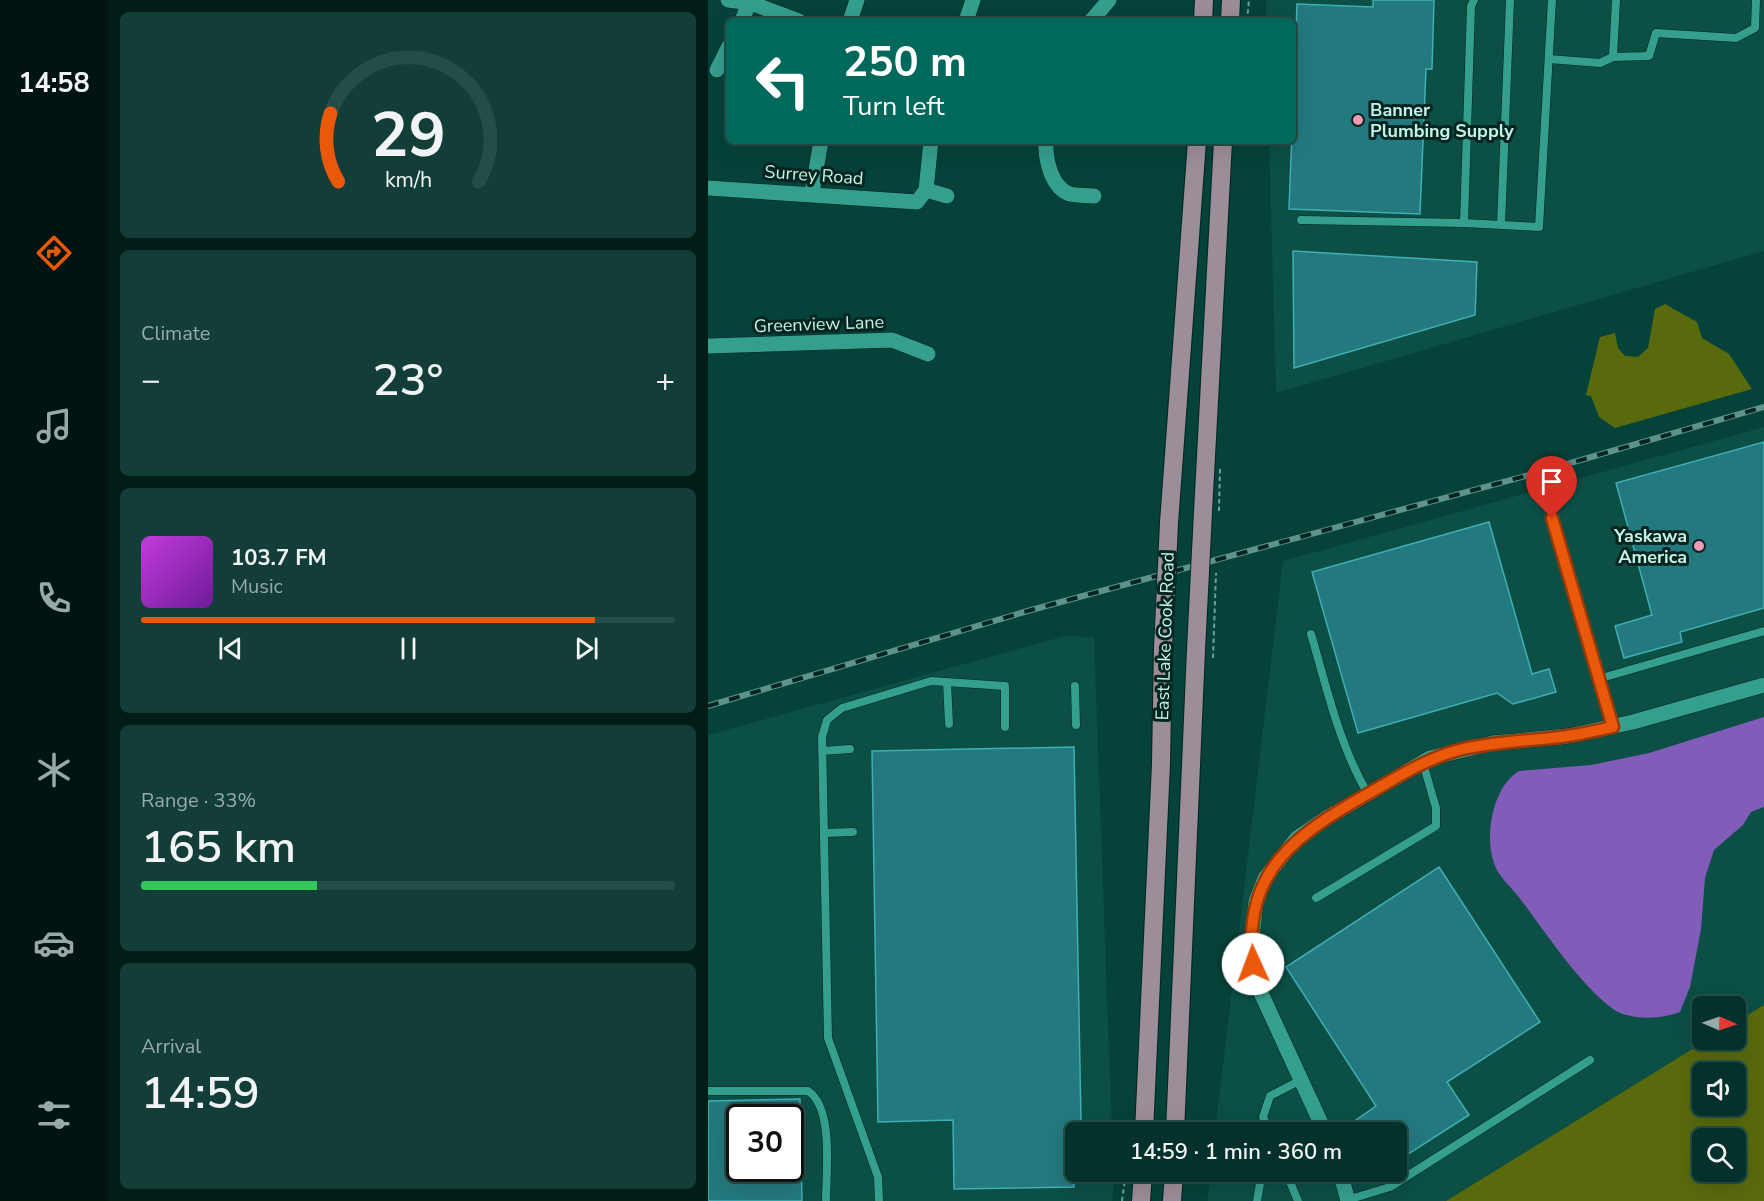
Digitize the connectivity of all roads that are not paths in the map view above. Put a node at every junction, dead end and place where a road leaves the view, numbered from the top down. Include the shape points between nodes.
1 (728, 0) edge
2 (857, 0) edge
3 (973, 0) edge
4 (1109, 0) edge
5 (1204, 0) edge
6 (1231, 0) edge
7 (1474, 0) edge
8 (1510, 0) edge
9 (1552, 0) edge
10 (1616, 0) edge
11 (1756, 0) edge
12 (751, 1) edge
13 (743, 18) edge
14 (792, 18) edge
15 (851, 18) edge
16 (967, 18) edge
17 (1094, 18) edge
18 (1203, 18) edge
19 (1230, 18) edge
20 (726, 52) edge
21 (1613, 57) junction
22 (1549, 59) junction
23 (717, 70) dead end
24 (820, 144) edge
25 (930, 144) edge
26 (1046, 144) edge
27 (1197, 144) edge
28 (1222, 144) edge
29 (708, 188) edge
30 (812, 193) junction
31 (921, 196) junction
32 (947, 196) dead end
33 (1094, 196) dead end
34 (1301, 220) dead end
35 (1464, 223) junction
36 (1501, 225) junction
37 (708, 346) edge
38 (928, 354) dead end
39 (1552, 518) dead end
40 (1764, 631) edge
41 (1311, 634) dead end
42 (1598, 679) junction
43 (947, 682) junction
44 (1764, 685) edge
45 (1075, 686) dead end
46 (949, 724) dead end
47 (1076, 725) dead end
48 (1005, 727) dead end
49 (1613, 727) junction
50 (850, 749) dead end
51 (822, 751) junction
52 (1423, 763) junction
53 (1368, 794) junction
54 (854, 832) dead end
55 (824, 833) junction
56 (1317, 898) dead end
57 (1590, 1060) dead end
58 (1301, 1080) junction
59 (708, 1091) edge
60 (1144, 1122) edge
61 (1175, 1122) edge
62 (1265, 1122) edge
63 (1320, 1122) edge
64 (1143, 1182) edge
65 (1173, 1182) edge
66 (1260, 1182) edge
67 (1290, 1182) edge
68 (1343, 1182) edge
69 (826, 1201) edge
70 (879, 1201) edge
71 (1142, 1201) edge
72 (1172, 1201) edge
73 (1257, 1201) edge
74 (1298, 1201) edge
75 (1348, 1201) edge

1 - 12 street
2 - 15 street
3 - 16 street
4 - 17 street
5 - 18 main road
6 - 19 main road
7 - 35 lane
8 - 36 lane
9 - 22 lane
10 - 21 lane
11 - 21 lane via 1755,28 1736,38 1656,33 1649,56
12 - 13 street
12 - 14 street
20 - 23 street
21 - 22 lane via 1600,63
22 - 36 lane via 1539,227
24 - 30 street
25 - 31 street
26 - 33 street via 1045,155 1054,180 1068,194
27 - 60 main road, East Lake Cook Road, bridge via 1169,523
28 - 61 main road, East Lake Cook Road, bridge
29 - 30 street, Surrey Road
30 - 31 street, Surrey Road
31 - 32 street, Surrey Road
34 - 35 lane
35 - 36 lane
37 - 38 street, Greenview Lane via 892,340
39 - 42 lane
40 - 42 lane
41 - 53 lane via 1341,737
42 - 49 lane
43 - 46 lane
43 - 48 lane via 1005,687
43 - 51 lane via 931,681 842,708 827,720
44 - 49 street
45 - 47 lane
49 - 52 street via 1569,736 1493,743
50 - 51 lane
51 - 55 lane
52 - 53 street
52 - 56 lane via 1436,808 1436,826
53 - 58 street via 1297,838 1265,878 1256,901 1251,949 1255,980
54 - 55 lane
55 - 70 lane via 828,1038 878,1177
57 - 75 lane via 1390,1187
58 - 62 lane via 1270,1096 1263,1117
58 - 63 street
59 - 69 lane via 808,1090 815,1095 826,1130
64 - 71 main road
65 - 72 main road
66 - 73 lane
67 - 74 lane
68 - 75 street

